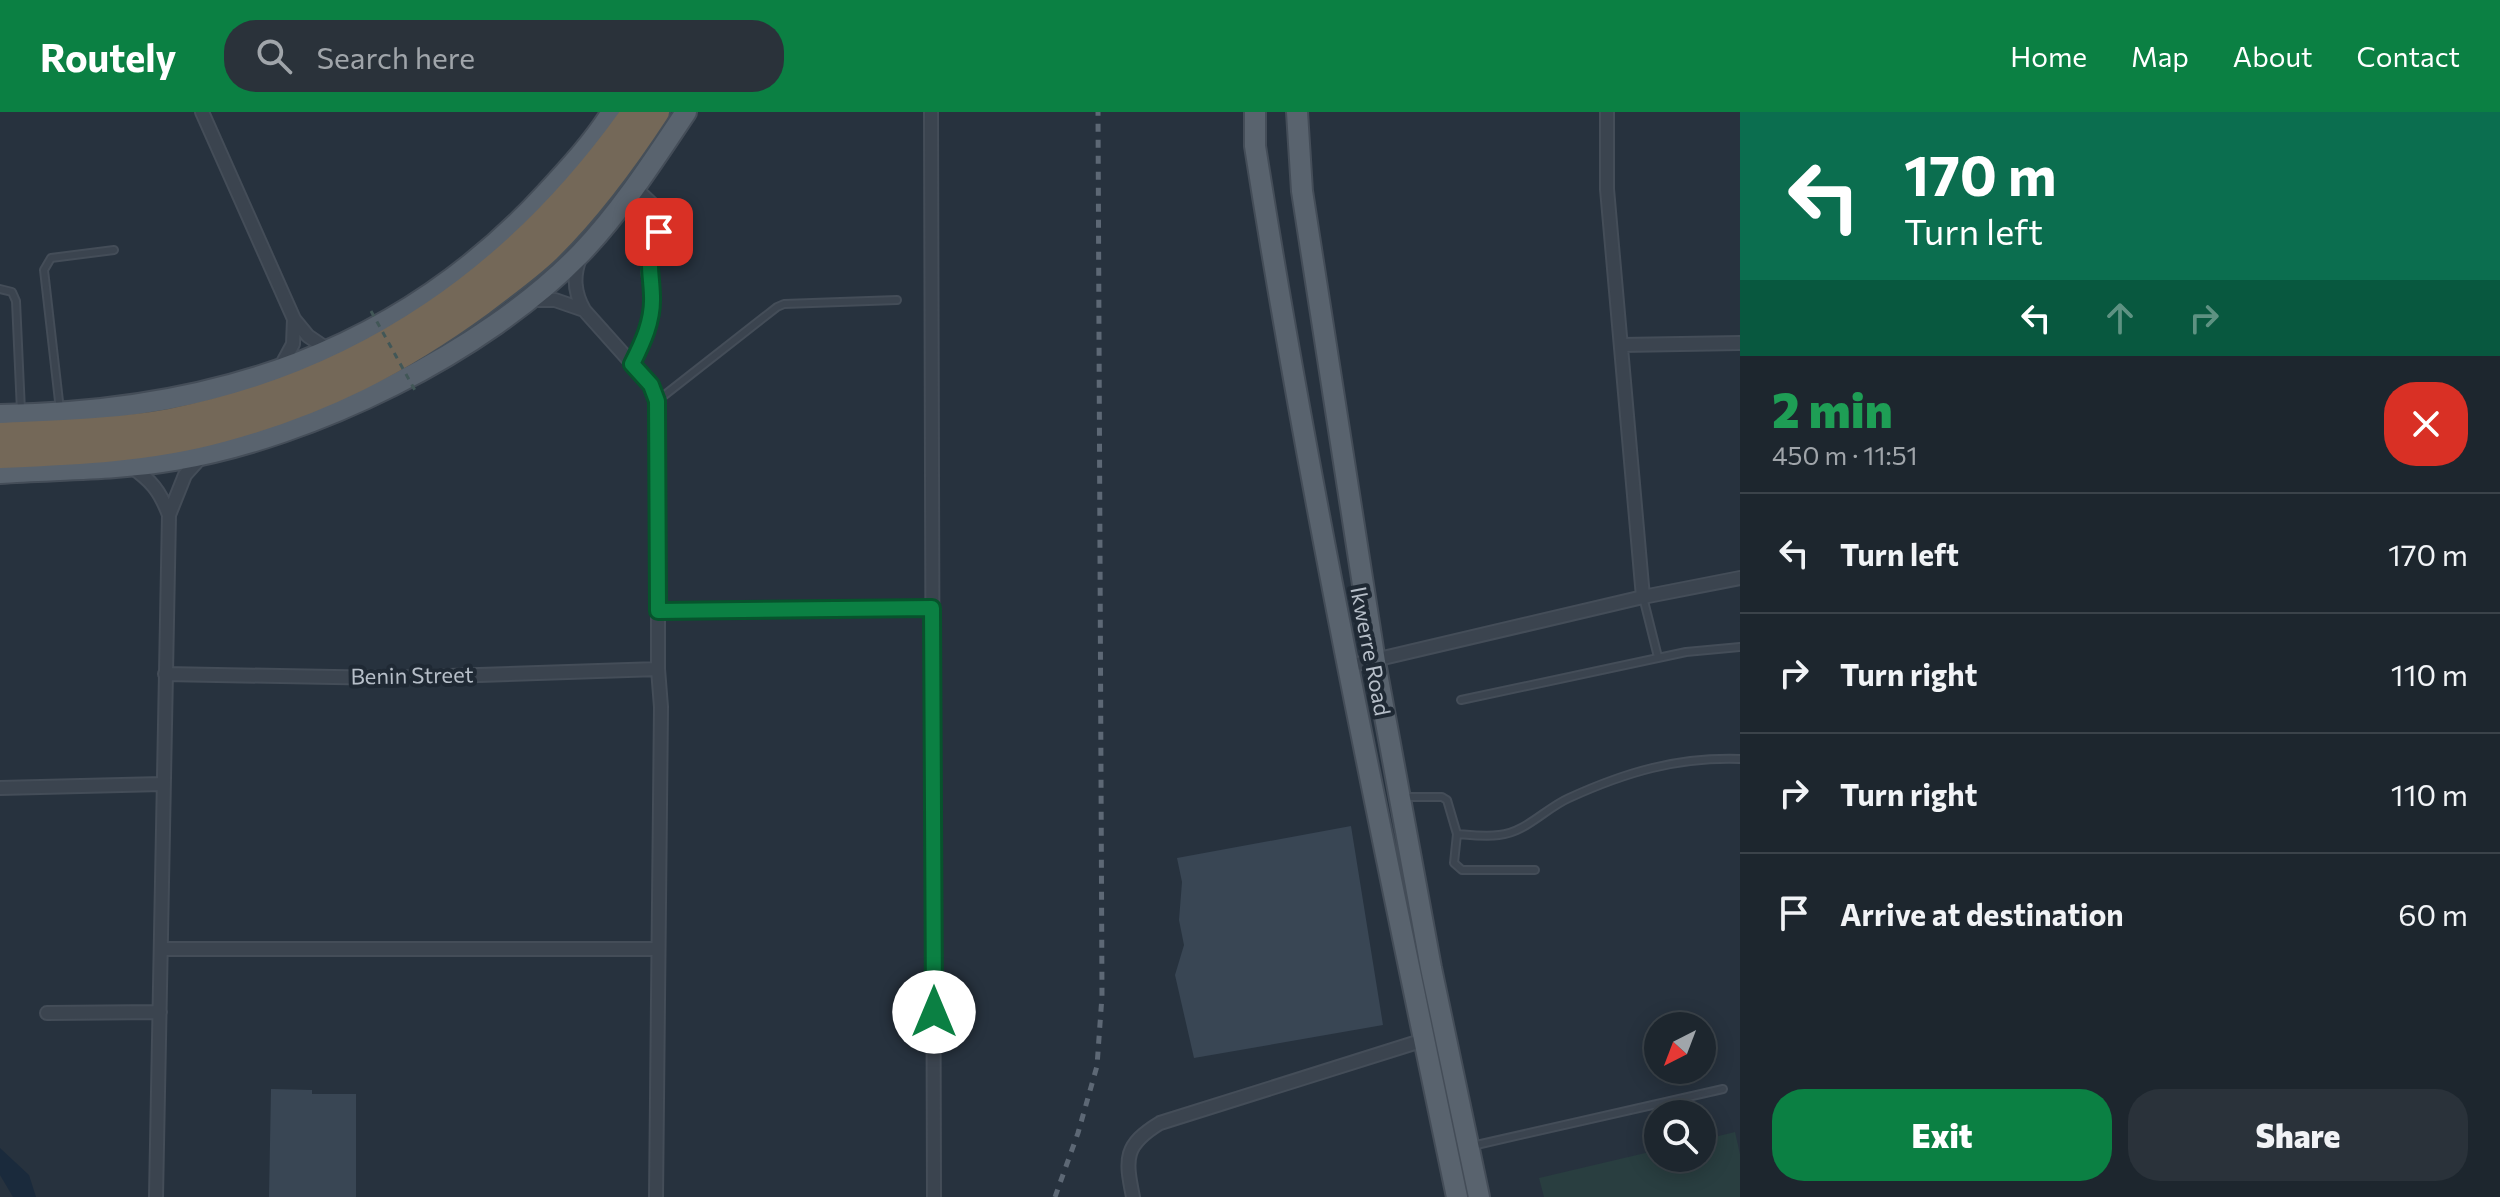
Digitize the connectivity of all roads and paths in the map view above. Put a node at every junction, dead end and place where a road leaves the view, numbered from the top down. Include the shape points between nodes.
1 (202, 112) edge
2 (612, 112) edge
3 (634, 112) edge
4 (657, 112) edge
5 (686, 112) edge
6 (931, 112) edge
7 (1255, 112) edge
8 (1297, 112) edge
9 (1607, 112) edge
10 (634, 187) junction
11 (114, 250) dead end
12 (582, 251) junction
13 (0, 289) edge
14 (529, 300) junction
15 (897, 300) dead end
16 (584, 310) junction
17 (371, 311) dead end
18 (294, 319) junction
19 (1740, 343) edge
20 (1622, 345) junction
21 (330, 351) junction
22 (632, 364) junction
23 (278, 371) junction
24 (417, 394) dead end
25 (657, 401) junction
26 (0, 415) edge
27 (21, 415) junction
28 (0, 435) edge
29 (85, 442) junction
30 (203, 455) junction
31 (0, 456) edge
32 (0, 473) edge
33 (169, 515) junction
34 (1740, 578) edge
35 (1643, 597) junction
36 (932, 608) junction
37 (658, 611) junction
38 (1740, 647) edge
39 (1658, 657) junction
40 (1375, 662) junction
41 (1349, 666) junction
42 (658, 669) junction
43 (165, 674) junction
44 (1461, 700) dead end
45 (1740, 759) edge
46 (162, 784) junction
47 (0, 788) edge
48 (1400, 797) junction
49 (1457, 834) junction
50 (1535, 870) dead end
51 (161, 949) junction
52 (658, 949) junction
53 (160, 1012) junction
54 (47, 1013) dead end
55 (1424, 1040) junction
56 (1723, 1089) dead end
57 (1469, 1147) junction
58 (156, 1197) edge
59 (656, 1197) edge
60 (934, 1197) edge
61 (1133, 1197) edge
62 (1457, 1197) edge
63 (1479, 1197) edge

1 - 18 street
2 - 21 main road via 571,165 494,246 385,323
3 - 29 highway via 575,190 530,237 446,305 393,339 267,395
4 - 29 highway via 630,153 546,252 436,336 379,369 316,399 221,430
5 - 10 main road
6 - 36 street
7 - 41 main road, Ikwerre Road via 1266,213
8 - 40 main road, Ikwerre Road via 1302,191
9 - 20 street via 1607,189
10 - 12 main road
10 - 22 street via 652,204 661,223 650,251 647,334
11 - 29 lane via 51,258 44,270
12 - 14 main road
12 - 16 street via 575,287
13 - 27 lane via 12,292 16,301
14 - 16 street via 555,300
14 - 30 main road via 449,353 363,399
15 - 25 lane via 784,304
16 - 22 street
17 - 24 path, bridge
18 - 21 street
18 - 23 street via 293,344
19 - 20 street
20 - 35 street
21 - 23 main road
22 - 25 street
23 - 29 main road via 154,403
25 - 37 street
26 - 27 main road
27 - 29 main road
28 - 29 highway
29 - 30 main road
29 - 31 highway
29 - 32 main road
29 - 33 street via 150,479
30 - 33 street via 185,475
33 - 43 street
34 - 35 street
35 - 39 lane
35 - 40 street
36 - 37 street
36 - 60 street
37 - 42 street
38 - 39 lane
39 - 44 lane
40 - 41 street
40 - 48 main road, Ikwerre Road
41 - 55 main road, Ikwerre Road
42 - 43 street, Benin Street via 387,678
42 - 52 street
43 - 46 street
45 - 49 lane via 1665,763 1565,800 1515,831
46 - 47 street
46 - 51 street
48 - 49 lane via 1447,800
48 - 57 main road, Ikwerre Road
49 - 50 lane via 1454,863 1462,870
51 - 52 street
51 - 53 street
52 - 59 street
53 - 54 street
53 - 58 street
55 - 61 street via 1160,1123 1140,1135 1130,1151 1126,1166
55 - 62 main road, Ikwerre Road
56 - 57 lane
57 - 63 main road, Ikwerre Road

